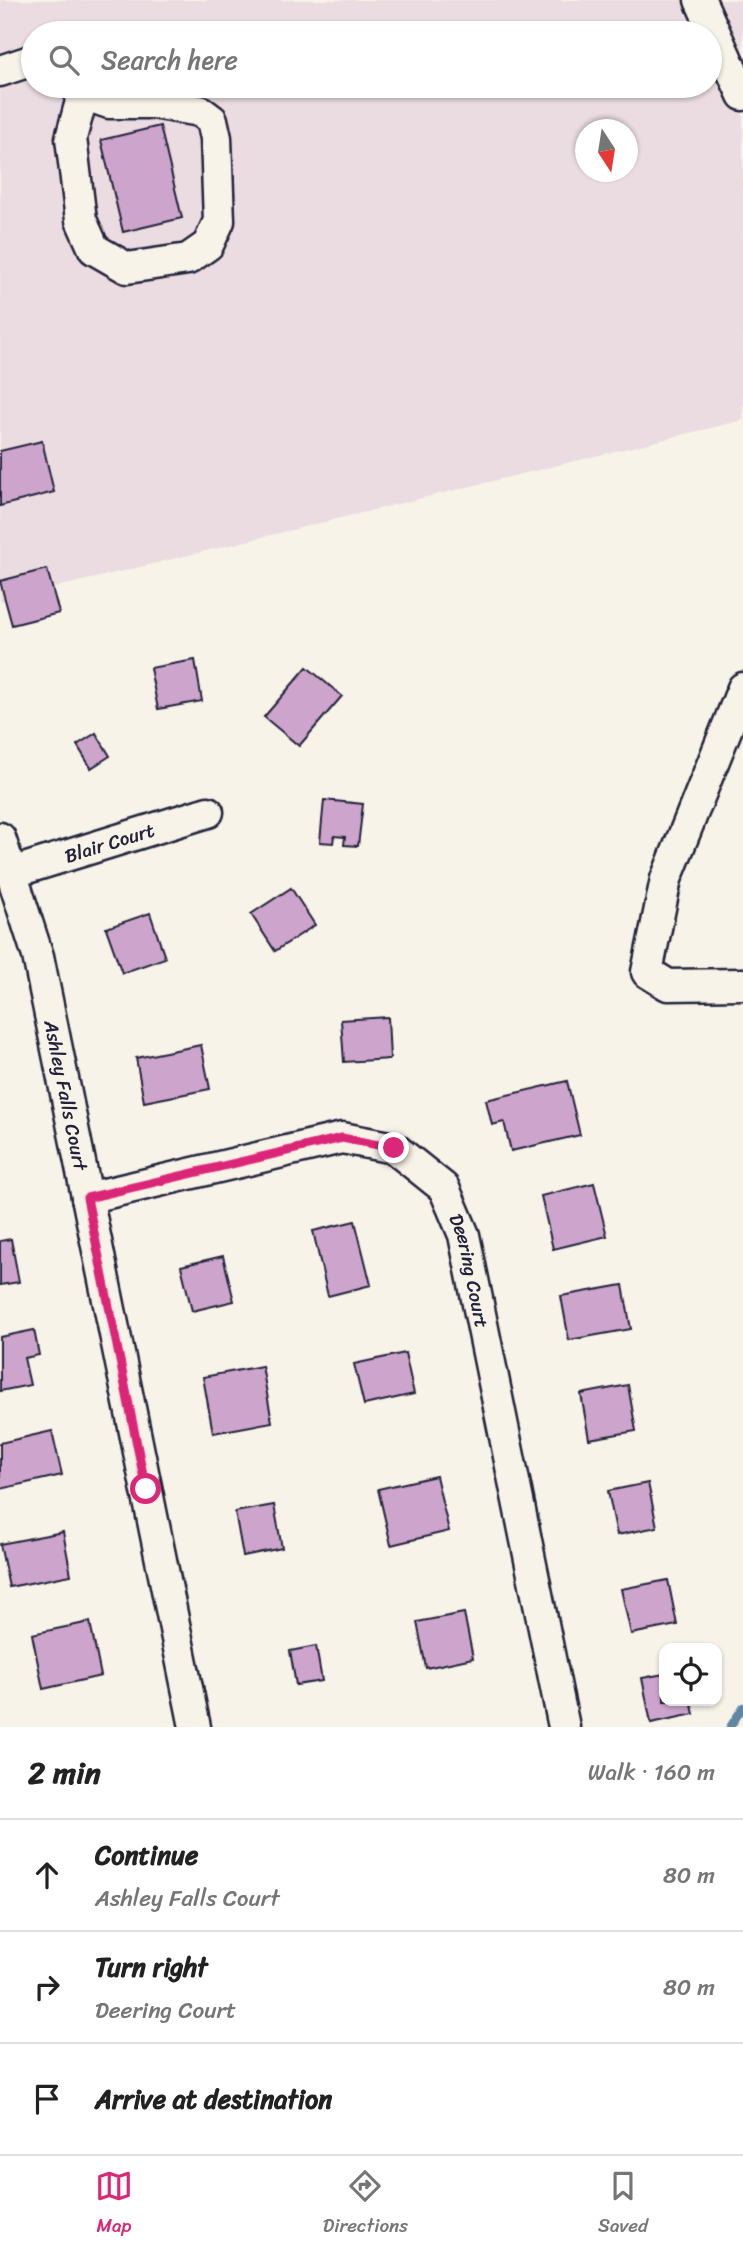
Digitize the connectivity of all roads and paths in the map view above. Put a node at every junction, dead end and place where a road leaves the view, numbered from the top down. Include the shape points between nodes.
1 (700, 0) edge
2 (710, 21) edge
3 (722, 49) edge
4 (21, 64) edge
5 (0, 71) edge
6 (743, 95) edge
7 (78, 98) edge
8 (98, 98) edge
9 (743, 688) edge
10 (208, 812) dead end
11 (0, 838) edge
12 (12, 873) junction
13 (743, 984) edge
14 (87, 1198) junction
15 (195, 1727) edge
16 (564, 1727) edge

1 - 2 street
3 - 6 street
4 - 5 street
7 - 8 street via 71,138 81,220 94,249 127,268 188,259 208,245 219,221 212,120 200,111 153,103 109,103
9 - 13 street via 666,879 647,972 668,985
10 - 12 street, Blair Court
11 - 12 street, Ashley Falls Court
12 - 14 street, Ashley Falls Court via 38,957
14 - 15 street, Ashley Falls Court
14 - 16 street, Deering Court via 342,1138 394,1148 444,1188 464,1235

